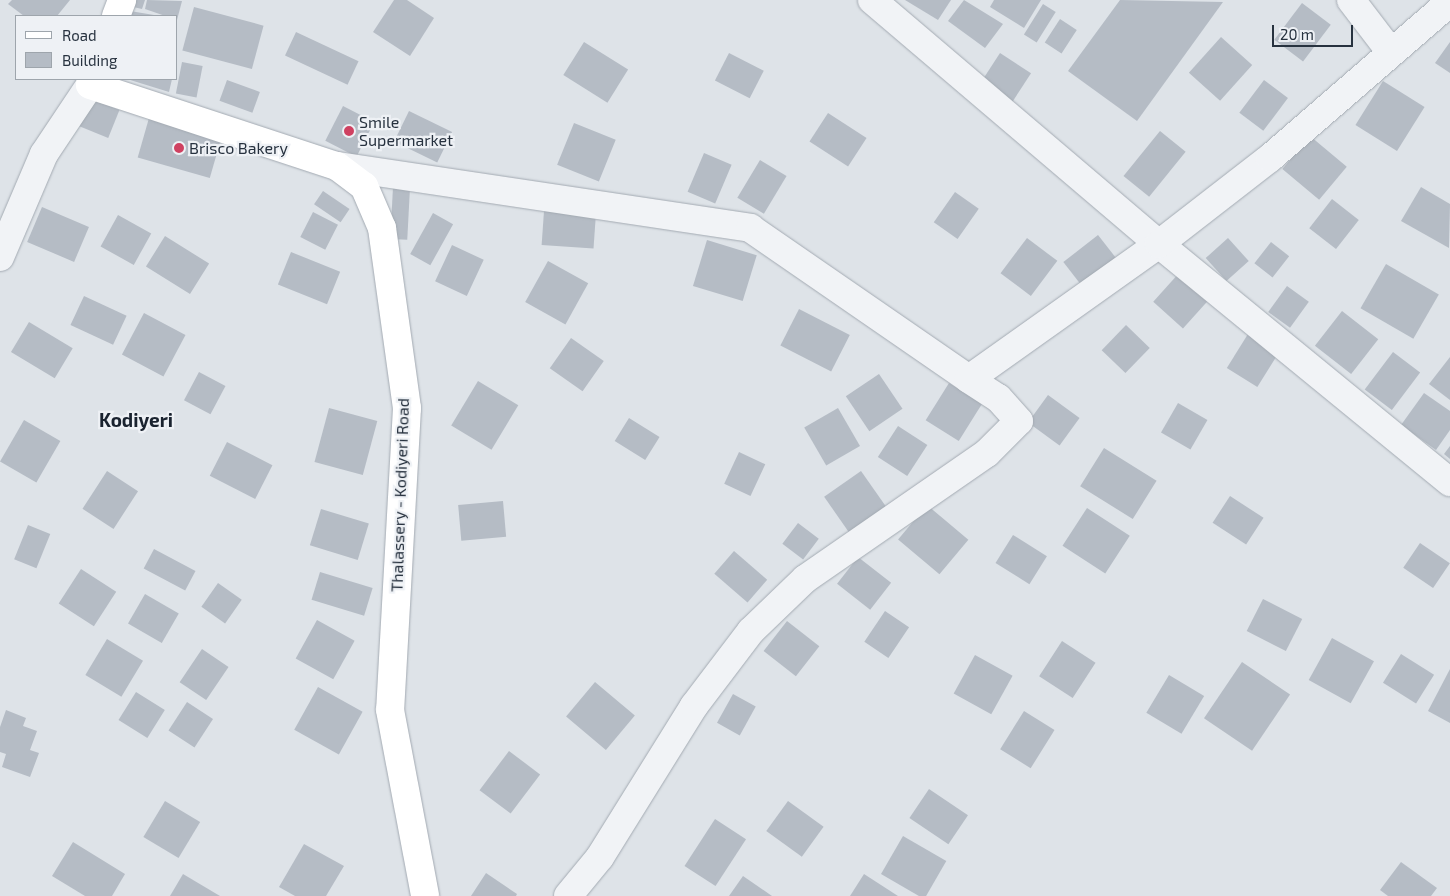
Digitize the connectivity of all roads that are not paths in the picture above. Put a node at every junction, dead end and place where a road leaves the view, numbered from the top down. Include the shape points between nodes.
1 (122, 0) edge
2 (872, 0) edge
3 (1351, 0) edge
4 (1450, 2) edge
5 (116, 15) edge
6 (1390, 52) junction
7 (91, 82) edge
8 (337, 166) junction
9 (1159, 244) junction
10 (0, 257) edge
11 (969, 379) junction
12 (1450, 482) edge
13 (425, 896) edge
14 (568, 896) edge

1 - 5 main road
2 - 9 street
3 - 6 street
4 - 6 street
6 - 9 street via 1270,158
7 - 8 main road, Thalassery - Kodiyeri Road
7 - 10 street via 44,154
8 - 11 street via 750,228
8 - 13 main road, Thalassery - Kodiyeri Road via 364,186 382,228 407,408 390,710
9 - 11 street
9 - 12 street
11 - 14 street via 998,398 1020,421 987,453 806,579 751,632 694,706 600,857

